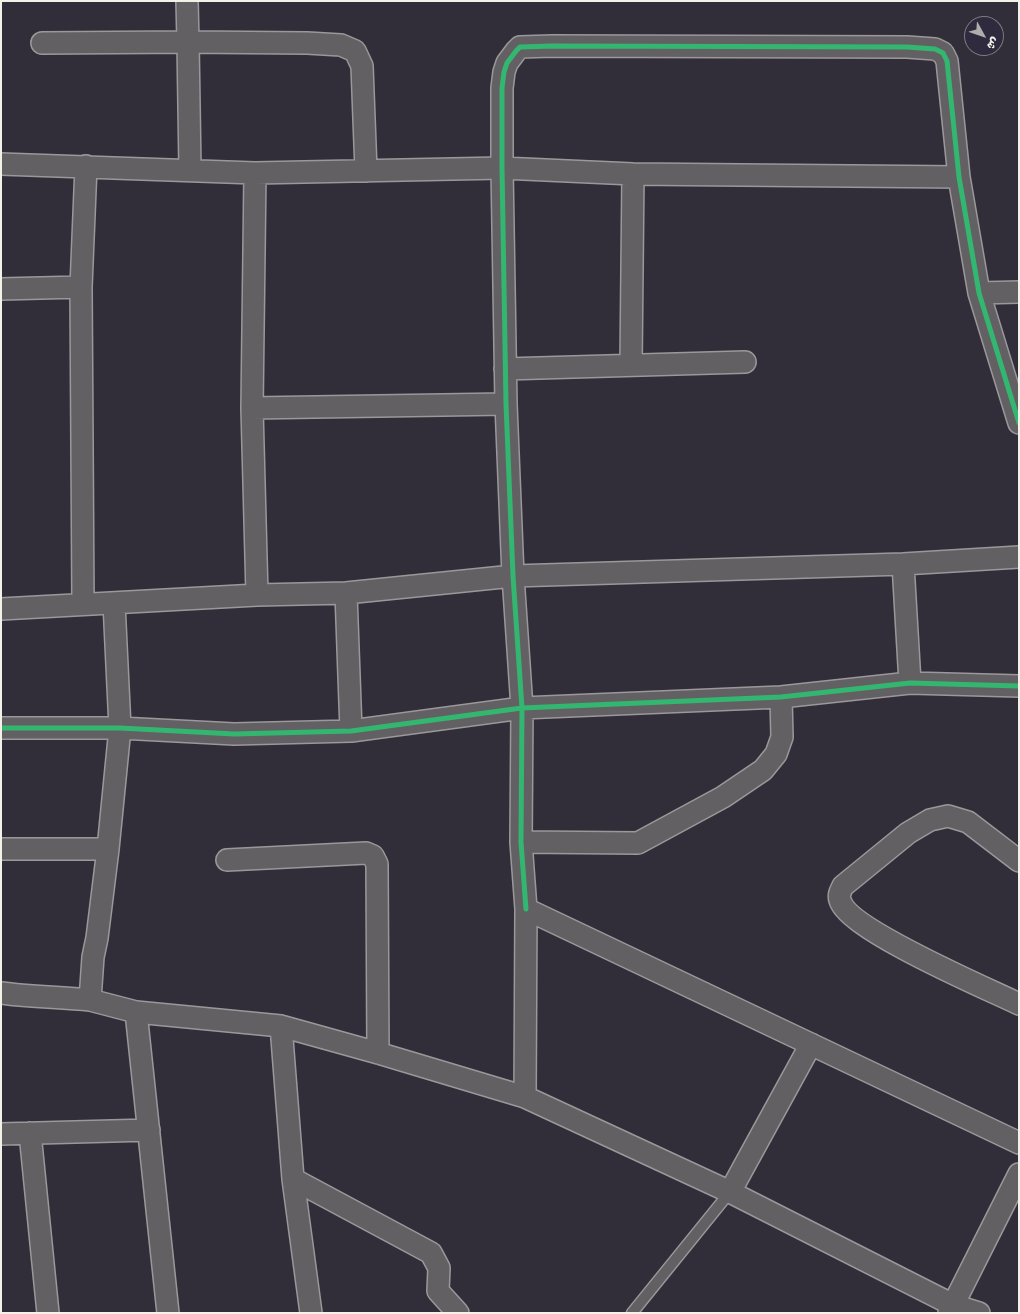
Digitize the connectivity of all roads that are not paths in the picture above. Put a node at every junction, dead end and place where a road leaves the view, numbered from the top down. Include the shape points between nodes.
1 (187, 1) edge
2 (188, 42) junction
3 (42, 43) dead end
4 (1, 164) edge
5 (86, 166) junction
6 (502, 168) junction
7 (190, 170) junction
8 (366, 172) junction
9 (255, 173) junction
10 (633, 174) junction
11 (959, 177) junction
12 (81, 287) junction
13 (1, 289) edge
14 (1019, 292) edge
15 (979, 293) junction
16 (745, 362) dead end
17 (631, 364) junction
18 (505, 368) junction
19 (506, 404) junction
20 (252, 408) junction
21 (1019, 423) edge
22 (1019, 557) edge
23 (903, 564) junction
24 (514, 576) junction
25 (346, 593) junction
26 (257, 595) junction
27 (114, 603) junction
28 (83, 604) junction
29 (1, 609) edge
30 (910, 683) junction
31 (1019, 686) edge
32 (781, 697) junction
33 (522, 708) junction
34 (1, 728) edge
35 (120, 728) junction
36 (352, 731) junction
37 (521, 842) junction
38 (1, 849) edge
39 (108, 849) junction
40 (227, 860) dead end
41 (1019, 861) edge
42 (526, 909) junction
43 (1, 994) edge
44 (90, 1000) junction
45 (1019, 1004) edge
46 (136, 1012) junction
47 (281, 1026) junction
48 (811, 1044) junction
49 (378, 1053) junction
50 (525, 1097) junction
51 (148, 1130) junction
52 (30, 1133) junction
53 (1, 1134) edge
54 (1019, 1143) edge
55 (1019, 1174) edge
56 (293, 1179) junction
57 (730, 1192) junction
58 (951, 1309) edge
59 (48, 1313) edge
60 (168, 1313) edge
61 (311, 1313) edge
62 (458, 1313) edge
63 (632, 1313) edge
64 (979, 1313) edge

1 - 2 street
2 - 3 street
2 - 7 street
2 - 8 street via 307,43 341,45 355,51 362,66
4 - 5 street
5 - 7 street
5 - 12 street
6 - 8 street
6 - 10 street
6 - 11 street via 504,72 507,63 520,48 907,46 935,49 943,53 947,61
6 - 18 street
7 - 9 street
8 - 9 street
9 - 20 street
10 - 11 street
10 - 17 street
11 - 15 street
12 - 13 street
12 - 28 street
14 - 15 street
15 - 21 street
16 - 17 street
17 - 18 street
18 - 19 street
19 - 20 street
19 - 24 street
20 - 26 street
22 - 23 street
23 - 24 street
23 - 30 street
24 - 25 street
24 - 33 street
25 - 26 street
25 - 36 street
26 - 27 street
27 - 28 street
27 - 35 street
28 - 29 street
30 - 31 street
30 - 32 street
32 - 33 street
32 - 37 street via 782,737 776,754 763,770 723,798 638,843
33 - 36 street
33 - 37 street
34 - 35 street
35 - 36 street via 234,734
35 - 39 street
37 - 42 street
38 - 39 street
39 - 44 street via 92,964
40 - 49 street via 366,853 373,856 377,864
41 - 45 street via 968,822 948,816 930,820 908,833 843,886 840,892 840,900 846,910 892,942
42 - 48 street
42 - 50 street
43 - 44 street
44 - 46 street
46 - 47 street
46 - 51 street
47 - 49 street
47 - 56 street
48 - 54 street
48 - 57 street
49 - 50 street
50 - 57 street
51 - 52 street
51 - 60 street
52 - 53 street
52 - 59 street
55 - 58 street
56 - 61 street
56 - 62 street via 431,1253 439,1268 438,1291
57 - 58 street
57 - 63 lane
58 - 64 street

